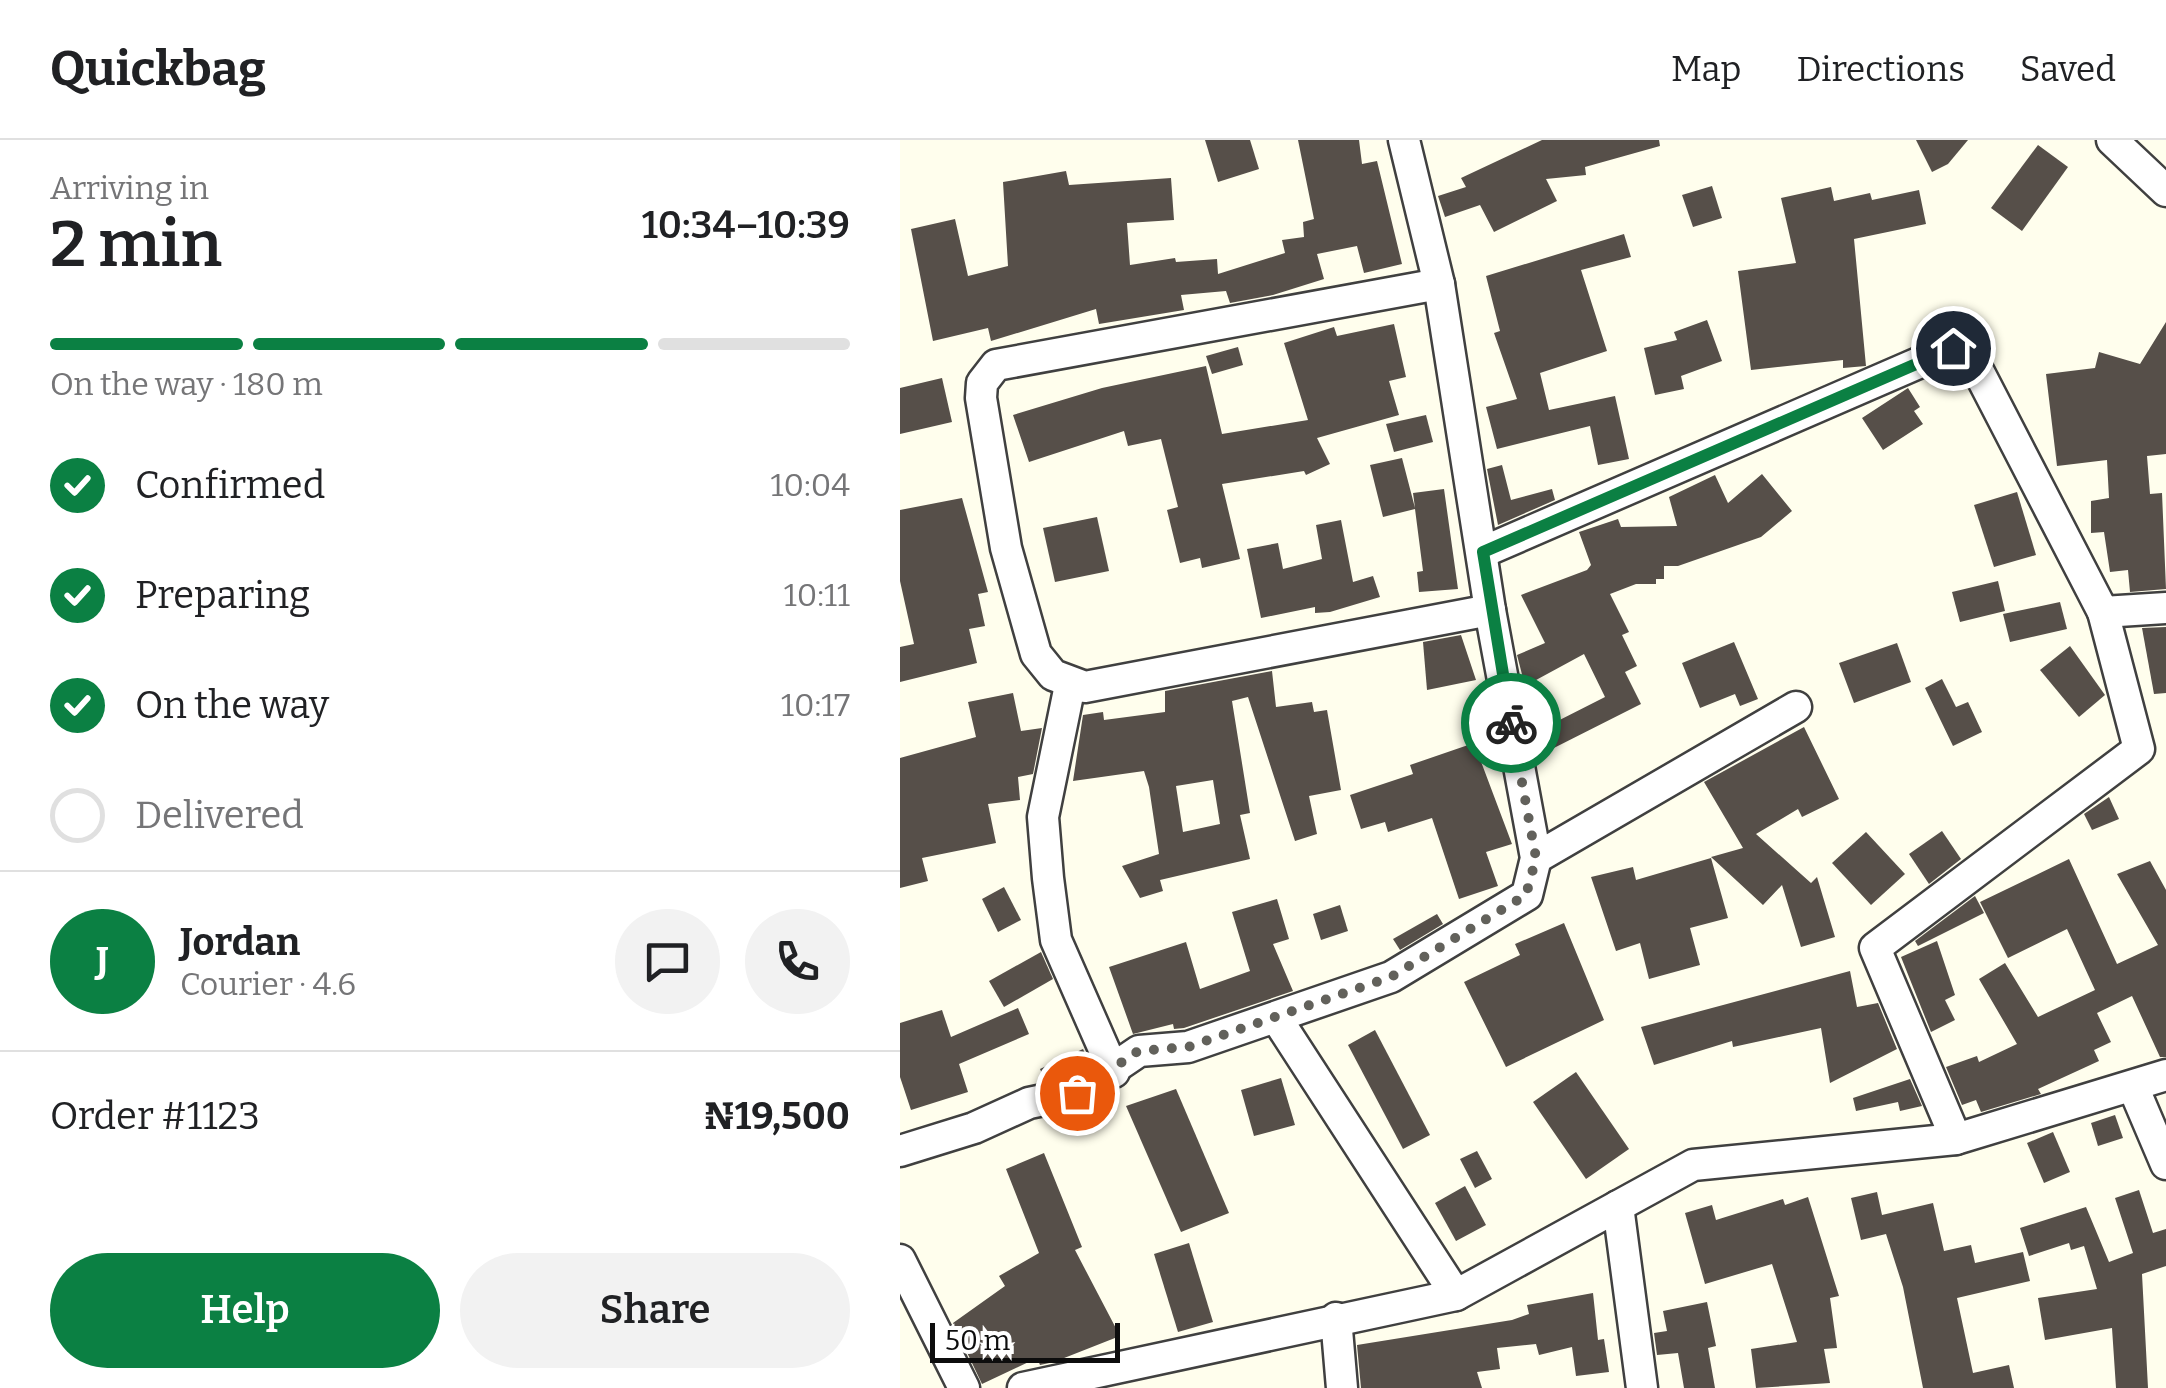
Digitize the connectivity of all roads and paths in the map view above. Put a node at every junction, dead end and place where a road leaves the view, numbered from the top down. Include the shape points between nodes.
1 (1404, 140) edge
2 (2112, 140) edge
3 (2166, 191) edge
4 (1439, 284) junction
5 (1483, 552) junction
6 (2166, 608) edge
7 (1490, 610) junction
8 (2103, 612) junction
9 (1070, 685) junction
10 (1796, 707) dead end
11 (1536, 858) junction
12 (1277, 1019) junction
13 (1114, 1072) junction
14 (2166, 1075) edge
15 (2134, 1088) junction
16 (1956, 1138) junction
17 (900, 1151) edge
18 (2166, 1164) edge
19 (1618, 1206) junction
20 (900, 1260) edge
21 (1456, 1295) junction
22 (1336, 1318) junction
23 (964, 1388) edge
24 (1022, 1388) edge
25 (1342, 1388) edge
26 (1642, 1388) edge

1 - 4 street
2 - 3 street
4 - 5 street
4 - 9 street via 996,364 981,398 1006,548 1036,654
5 - 7 street
5 - 8 street via 1953,348 1970,354
6 - 8 street
7 - 9 street
7 - 11 street
8 - 16 street via 2138,748 1876,948
9 - 13 street via 1044,817 1048,878 1056,940
10 - 11 street
11 - 12 street via 1526,895 1391,977
12 - 13 street via 1188,1047 1138,1051
12 - 21 street
13 - 17 street via 1077,1093 1029,1103
14 - 15 street
15 - 16 street
15 - 18 street
16 - 19 street via 1693,1166
19 - 21 street
19 - 26 street
20 - 23 street
21 - 22 street
22 - 24 street
22 - 25 street

